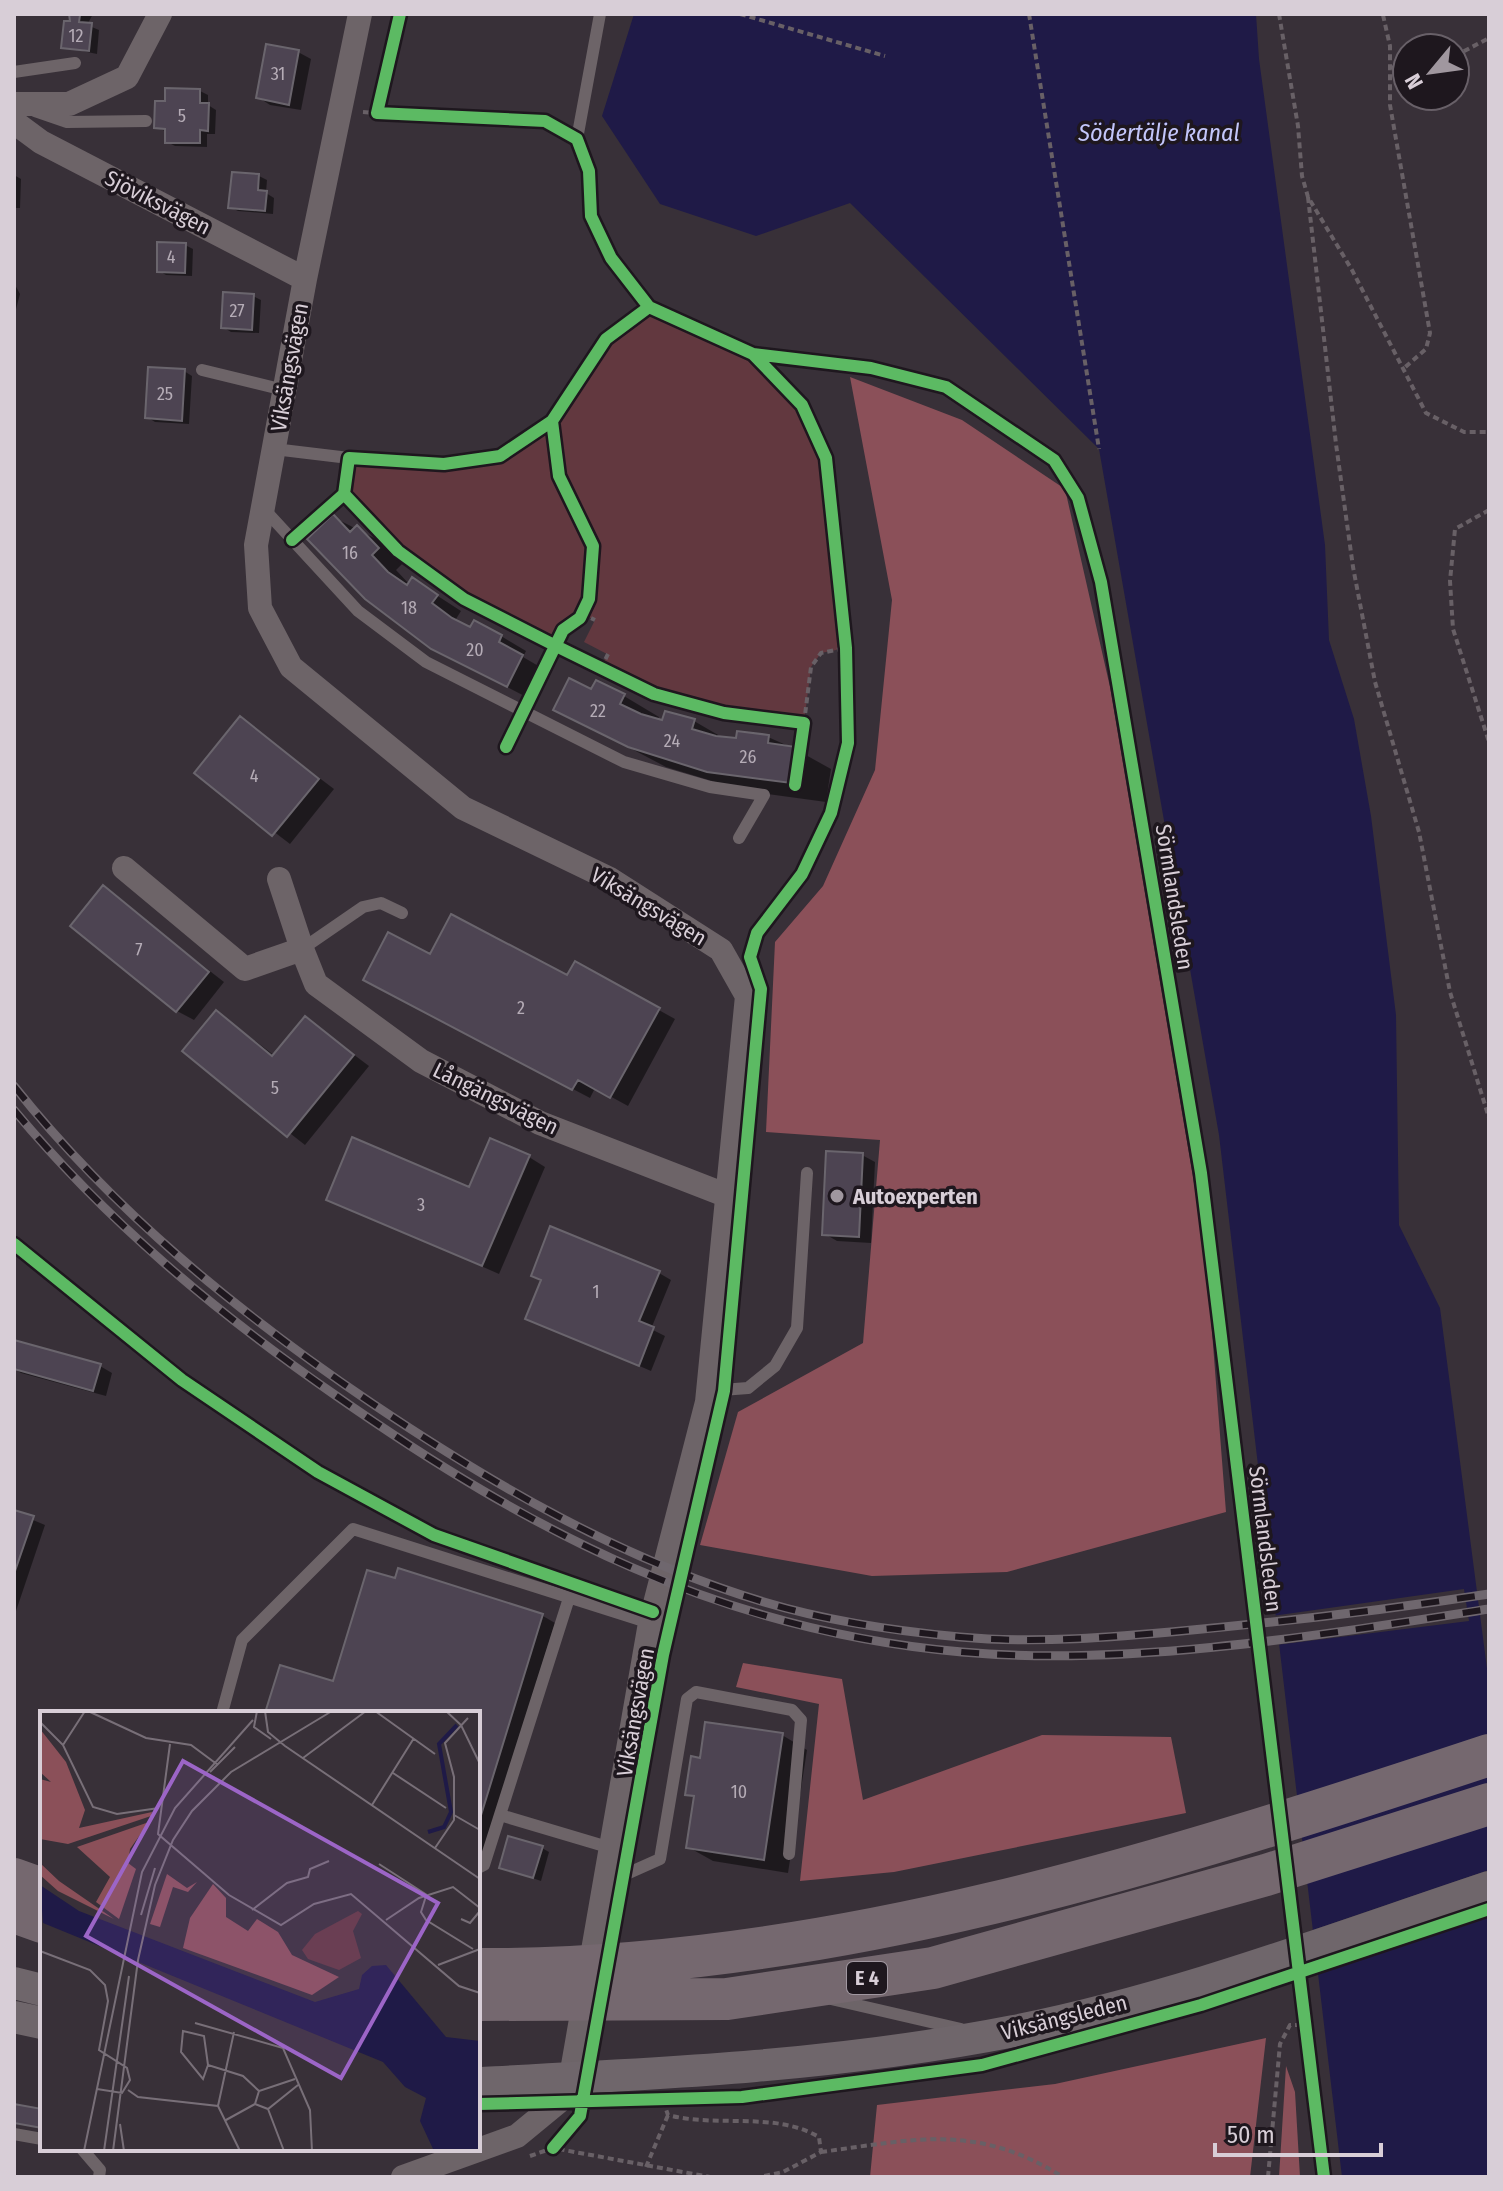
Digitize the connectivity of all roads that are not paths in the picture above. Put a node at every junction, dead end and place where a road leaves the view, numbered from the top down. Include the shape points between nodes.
1 (160, 14) edge
2 (360, 14) edge
3 (600, 14) edge
4 (75, 63) dead end
5 (14, 72) edge
6 (15, 110) edge
7 (146, 121) dead end
8 (577, 139) dead end
9 (305, 279) junction
10 (202, 370) dead end
11 (284, 390) junction
12 (274, 449) junction
13 (349, 458) dead end
14 (263, 508) junction
15 (739, 838) dead end
16 (124, 868) dead end
17 (279, 879) dead end
18 (402, 913) dead end
19 (302, 949) junction
20 (807, 1173) dead end
21 (728, 1196) junction
22 (709, 1391) junction
23 (569, 1598) junction
24 (650, 1623) junction
25 (223, 1711) edge
26 (1489, 1755) edge
27 (1489, 1804) edge
28 (500, 1815) junction
29 (611, 1848) junction
30 (789, 1854) dead end
31 (480, 1867) edge
32 (14, 1879) edge
33 (604, 1884) junction
34 (1489, 1887) edge
35 (40, 1888) edge
36 (14, 1912) edge
37 (40, 1921) edge
38 (480, 1969) edge
39 (638, 1982) junction
40 (14, 1983) edge
41 (793, 1989) junction
42 (40, 1990) edge
43 (480, 2000) edge
44 (14, 2017) edge
45 (40, 2023) edge
46 (996, 2034) junction
47 (480, 2062) edge
48 (625, 2076) junction
49 (480, 2083) edge
50 (14, 2134) edge
51 (40, 2139) edge
52 (480, 2149) edge
53 (84, 2151) edge
54 (475, 2151) edge
55 (99, 2177) edge
56 (403, 2177) edge

1 - 6 street via 127,77 69,104
2 - 9 street, Viksängsvägen
3 - 8 lane
4 - 5 lane
6 - 7 lane via 67,122
6 - 9 street, Sjöviksvägen via 41,142
9 - 11 street, Viksängsvägen
10 - 11 lane
11 - 12 street, Viksängsvägen
12 - 13 lane
12 - 14 street, Viksängsvägen
14 - 15 lane via 358,611 426,662 624,762 710,787 764,795
14 - 21 street, Viksängsvägen via 256,545 260,608 291,667 463,808 610,879 721,950 747,996
16 - 19 street via 245,969
17 - 19 street, Långängsvägen
18 - 19 lane via 381,903 363,907
19 - 21 street, Långängsvägen via 316,984 421,1061 540,1123
20 - 22 lane via 797,1328 775,1366 748,1388
21 - 22 street, Viksängsvägen
22 - 24 street, Viksängsvägen
23 - 24 lane
23 - 25 lane via 353,1529 242,1640
23 - 28 lane
24 - 29 street, Viksängsvägen
26 - 39 highway, E 4 via 1089,1877 913,1922 720,1954
27 - 41 highway, E 4 via 1091,1926 933,1968
28 - 29 lane
28 - 31 lane
29 - 33 street, Viksängsvägen
30 - 33 lane via 801,1720 792,1710 696,1692 687,1699 660,1859
32 - 35 highway
33 - 52 street, Viksängsvägen via 568,2094 517,2136
34 - 46 main road, Viksängsleden via 1207,1980
36 - 37 highway
38 - 39 highway, E 4 via 555,1969
39 - 41 highway, E 4 via 727,1999
39 - 43 highway, E 4
40 - 42 main road
41 - 46 lane
44 - 45 main road
46 - 48 main road, Viksängsleden via 874,2056
47 - 48 main road, Viksängsleden
48 - 49 main road, Viksängsleden
50 - 51 lane
53 - 55 lane via 100,2170
54 - 56 street, Viksängsvägen

